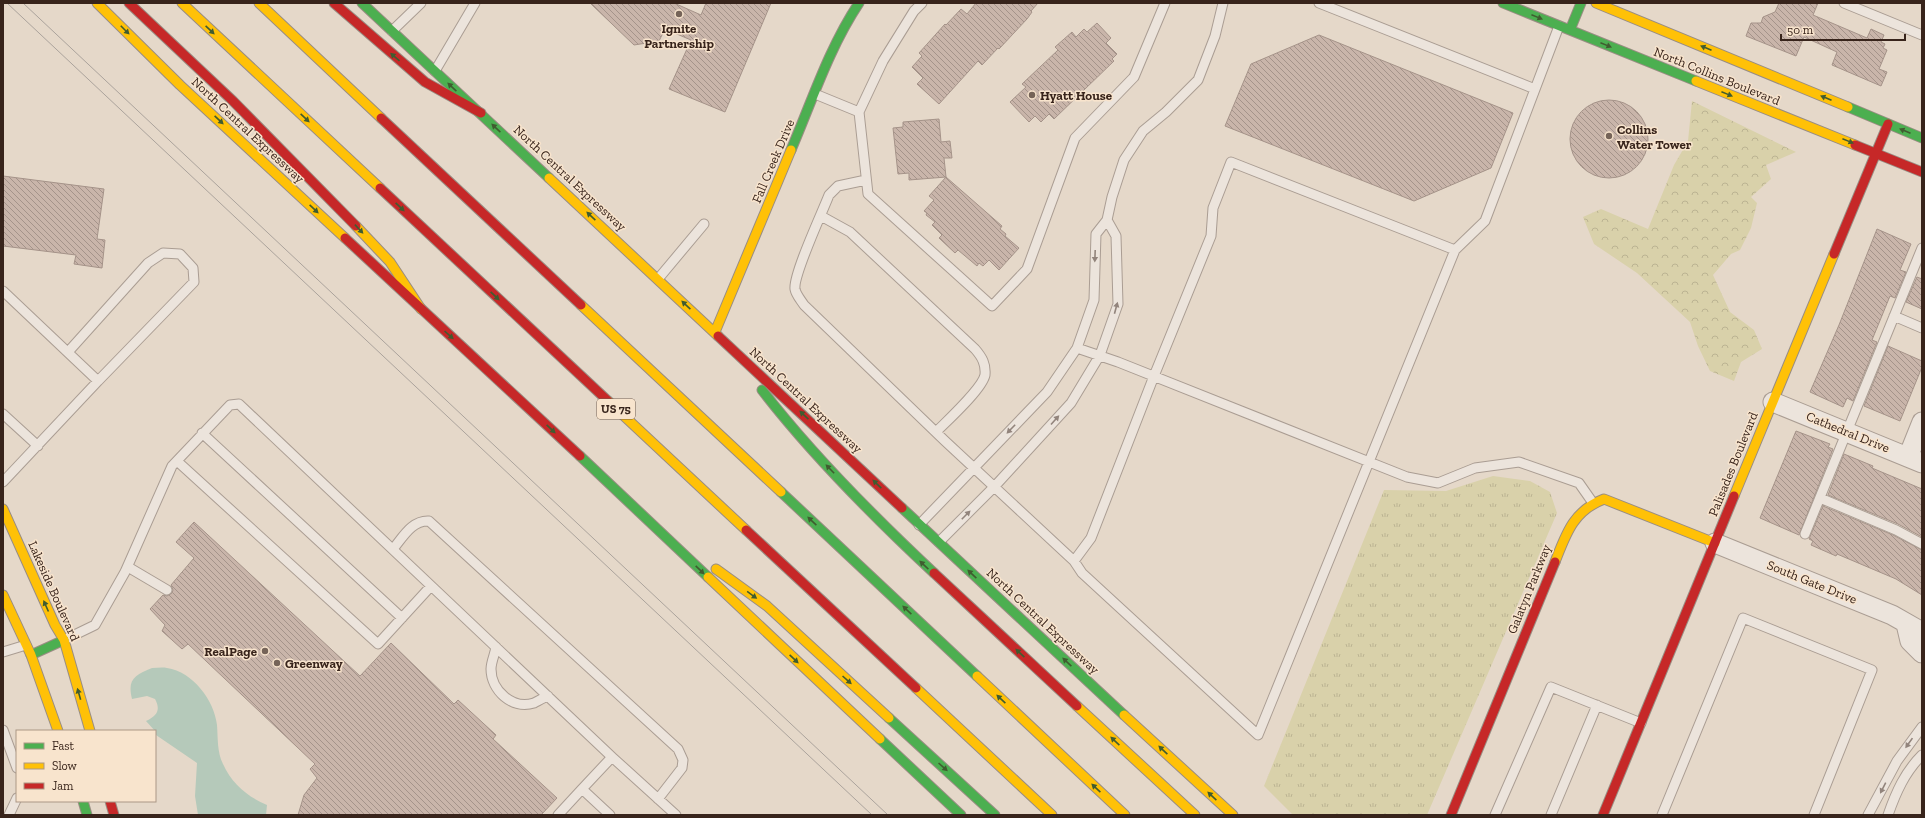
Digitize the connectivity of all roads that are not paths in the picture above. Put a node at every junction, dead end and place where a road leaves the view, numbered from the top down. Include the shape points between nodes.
1 (97, 3) edge
2 (129, 3) edge
3 (182, 3) edge
4 (259, 3) edge
5 (334, 3) edge
6 (362, 3) edge
7 (421, 3) edge
8 (475, 3) edge
9 (859, 3) edge
10 (922, 3) edge
11 (1164, 3) edge
12 (1223, 3) edge
13 (1319, 3) edge
14 (1503, 3) edge
15 (1580, 3) edge
16 (1596, 3) edge
17 (1844, 3) edge
18 (1559, 26) junction
19 (1570, 30) junction
20 (392, 31) junction
21 (1922, 35) edge
22 (435, 71) junction
23 (1535, 89) junction
24 (815, 94) junction
25 (859, 112) junction
26 (481, 113) junction
27 (1888, 124) junction
28 (1922, 138) edge
29 (1875, 152) junction
30 (1922, 172) edge
31 (866, 180) junction
32 (821, 216) junction
33 (1107, 220) junction
34 (704, 224) dead end
35 (1922, 248) edge
36 (1455, 250) junction
37 (658, 279) junction
38 (3, 291) edge
39 (421, 309) junction
40 (1894, 316) junction
41 (1922, 328) edge
42 (715, 332) junction
43 (1077, 348) junction
44 (68, 352) junction
45 (1100, 355) junction
46 (1154, 376) junction
47 (98, 381) junction
48 (1773, 402) junction
49 (3, 414) edge
50 (1922, 422) edge
51 (936, 432) junction
52 (1847, 432) junction
53 (202, 433) junction
54 (38, 446) junction
55 (1915, 460) edge
56 (177, 461) junction
57 (1370, 462) junction
58 (974, 467) junction
59 (3, 482) edge
60 (995, 486) junction
61 (1820, 498) junction
62 (1593, 503) junction
63 (3, 509) edge
64 (652, 523) junction
65 (919, 525) junction
66 (1805, 534) dead end
67 (938, 543) junction
68 (1715, 543) junction
69 (1922, 544) edge
70 (392, 549) junction
71 (1074, 561) junction
72 (128, 567) junction
73 (432, 586) junction
74 (167, 590) dead end
75 (3, 595) edge
76 (402, 618) junction
77 (1914, 628) edge
78 (64, 640) junction
79 (26, 645) junction
80 (496, 647) junction
81 (3, 652) edge
82 (1922, 653) edge
83 (31, 655) junction
84 (548, 696) junction
85 (1597, 705) junction
86 (1642, 723) junction
87 (1922, 727) edge
88 (3, 730) edge
89 (58, 730) edge
90 (90, 730) edge
91 (1922, 754) edge
92 (612, 757) junction
93 (16, 765) edge
94 (582, 789) junction
95 (658, 799) junction
96 (16, 800) edge
97 (83, 802) edge
98 (110, 802) edge
99 (9, 815) edge
100 (88, 815) edge
101 (114, 815) edge
102 (558, 815) edge
103 (610, 815) edge
104 (676, 815) edge
105 (961, 815) edge
106 (995, 815) edge
107 (1052, 815) edge
108 (1125, 815) edge
109 (1195, 815) edge
110 (1233, 815) edge
111 (1450, 815) edge
112 (1495, 815) edge
113 (1551, 815) edge
114 (1603, 815) edge
115 (1662, 815) edge
116 (1814, 815) edge
117 (1868, 815) edge
118 (1888, 815) edge

1 -> 39 main road, North Central Expressway via 180,85
2 -> 39 main road via 234,101 390,262
3 -> 107 main road, US 75
108 -> 4 main road
26 -> 5 main road via 425,82
6 - 20 main road, North Central Expressway
7 - 20 lane
8 - 22 lane
9 - 24 main road, Fall Creek Drive via 834,47
10 - 25 lane via 914,11 883,61
11 - 31 lane via 1134,77 1075,138 1026,269 992,306 868,194
12 - 33 lane via 1215,36 1198,80 1143,131 1124,160
13 - 23 lane
14 -> 18 main road, North Collins Boulevard
15 - 19 main road
27 -> 16 main road, North Collins Boulevard
17 - 21 lane
18 - 19 main road, North Collins Boulevard
18 - 23 lane
19 -> 29 main road, North Collins Boulevard
20 - 22 main road, North Central Expressway
26 -> 22 main road, North Central Expressway
23 - 36 lane via 1485,220
24 - 25 lane
24 - 42 main road, Fall Creek Drive
25 - 31 lane
37 -> 26 main road, North Central Expressway
28 -> 27 main road, North Collins Boulevard
27 - 29 main road, Palisades Boulevard
29 - 30 main road, North Collins Boulevard
29 - 48 main road, Palisades Boulevard
31 - 32 lane via 838,186 829,195
32 - 51 lane via 796,275 795,290 798,297
32 - 51 lane via 850,232 983,359 985,367 982,383
33 -> 43 lane via 1096,234 1094,300
45 -> 33 lane via 1118,304 1116,236
34 - 37 lane
35 - 40 lane
36 - 46 lane via 1232,162 1213,208 1211,236
36 - 57 lane
42 -> 37 main road, North Central Expressway
38 - 44 lane
39 -> 64 main road, North Central Expressway
40 - 41 lane
40 - 52 lane
65 -> 42 main road, North Central Expressway
109 -> 42 main road via 906,547 794,431
43 - 45 lane
43 -> 58 lane via 1047,392
44 - 47 lane
44 - 47 lane via 148,263 163,253 180,254 193,268 194,282
45 - 46 lane
60 -> 45 lane via 1071,403
46 - 57 lane
46 - 71 lane via 1091,538
47 - 54 lane
48 - 52 street, Cathedral Drive
48 - 68 main road, Palisades Boulevard
49 - 54 lane
50 - 55 street
51 - 58 lane
52 - 55 street, Cathedral Drive
52 - 61 lane
53 - 56 lane
53 - 70 lane via 230,406 239,404
53 - 76 lane
54 - 59 lane
56 - 72 lane via 172,466
56 - 76 lane via 378,644
57 - 62 lane via 1407,477 1438,483 1475,468 1519,462 1579,483
57 - 71 lane via 1258,735 1082,574
58 - 60 lane
58 - 65 lane
67 -> 60 lane
60 - 71 lane
61 - 66 lane
61 - 69 lane via 1896,530
62 - 68 main road via 1604,499
62 - 111 main road, Galatyn Parkway via 1578,513 1565,537
78 -> 63 main road, Lakeside Boulevard
64 -> 105 main road, North Central Expressway
64 -> 106 main road via 767,606
65 - 67 main road, North Central Expressway
110 -> 67 main road, North Central Expressway
68 - 77 street, South Gate Drive via 1870,605
68 - 86 main road, Palisades Boulevard
70 - 73 lane
70 - 95 lane via 415,524 423,520 429,521 678,749 683,760 682,768
72 - 74 lane
72 - 78 lane via 95,625
73 - 76 lane
73 - 80 lane
75 - 79 main road
77 - 82 street, South Gate Drive via 1910,641
78 - 83 main road
90 -> 78 main road, Lakeside Boulevard
79 - 81 lane
79 - 83 main road
80 - 84 lane
80 - 84 lane via 491,667 492,680 499,692 509,700 522,704 533,703
83 - 89 main road
84 - 92 lane
85 - 86 lane
85 - 112 lane via 1551,687
85 - 113 lane
86 - 114 main road, Palisades Boulevard
87 -> 117 lane via 1897,760
88 - 93 lane
91 - 118 lane via 1911,765 1898,788
92 - 94 lane
92 - 95 lane
94 - 102 lane
94 - 103 lane
95 - 104 lane
96 - 99 lane
97 - 100 main road
98 - 101 main road
115 - 116 lane via 1743,618 1872,670

